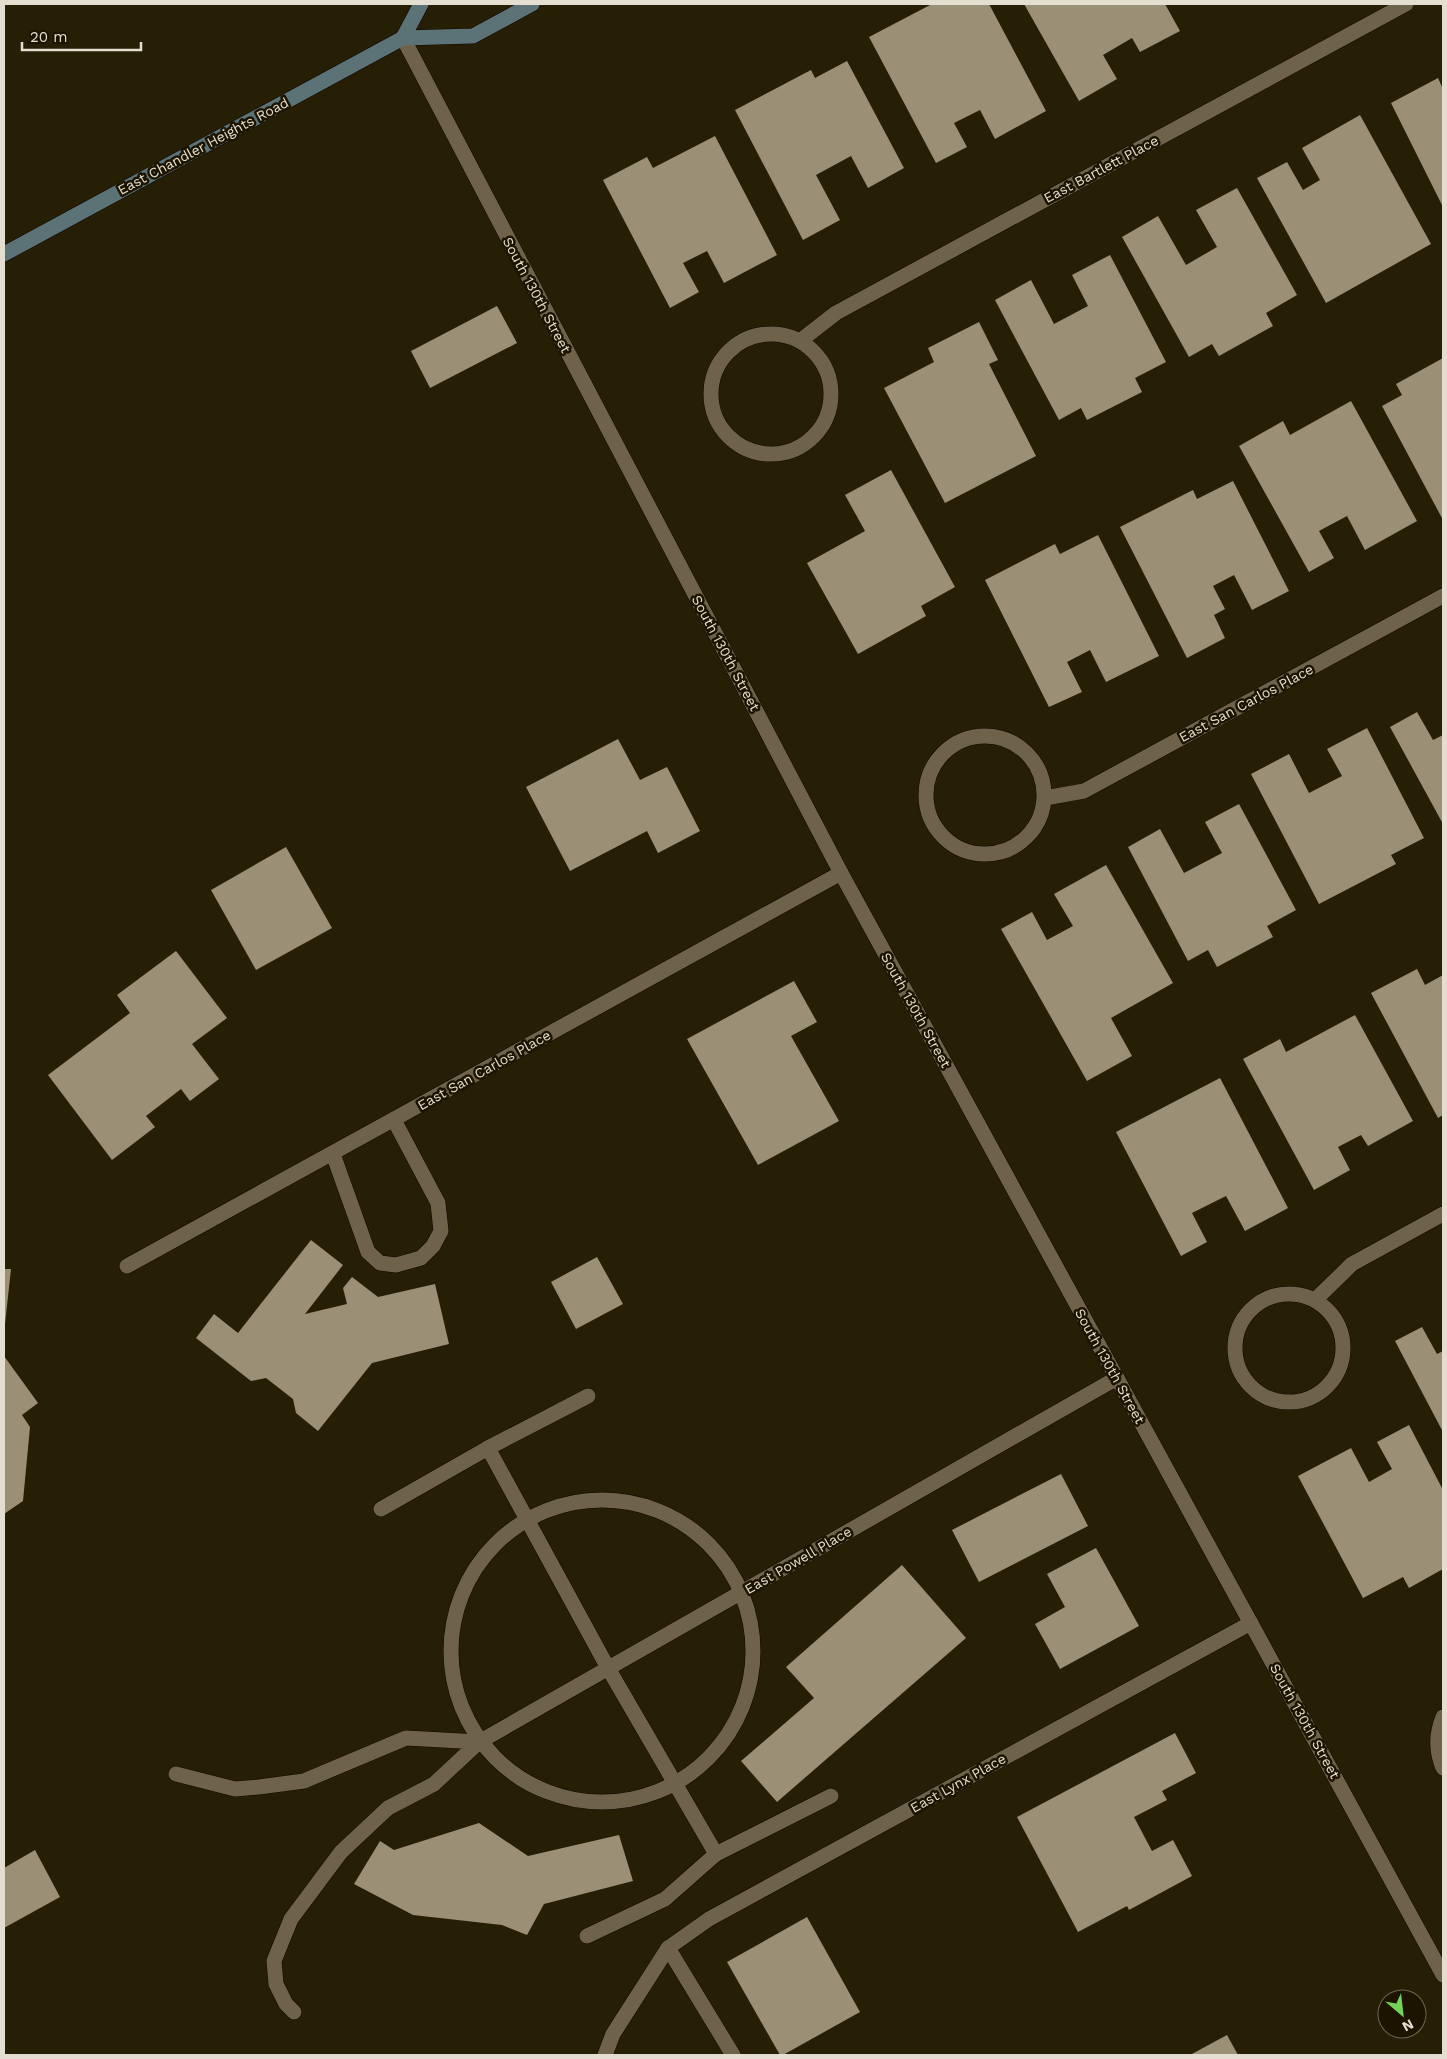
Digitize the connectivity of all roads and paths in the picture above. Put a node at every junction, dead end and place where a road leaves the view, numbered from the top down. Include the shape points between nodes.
1 (421, 4) edge
2 (532, 4) edge
3 (1406, 4) edge
4 (403, 38) junction
5 (4, 254) edge
6 (800, 341) junction
7 (1443, 596) edge
8 (1045, 798) junction
9 (841, 873) junction
10 (394, 1120) junction
11 (333, 1154) junction
12 (1443, 1214) edge
13 (127, 1266) dead end
14 (1315, 1300) junction
15 (1117, 1378) junction
16 (588, 1396) dead end
17 (488, 1448) junction
18 (381, 1509) dead end
19 (527, 1518) junction
20 (743, 1592) junction
21 (1251, 1623) junction
22 (608, 1668) junction
23 (1443, 1717) edge
24 (479, 1742) junction
25 (1443, 1768) edge
26 (176, 1774) dead end
27 (675, 1782) junction
28 (831, 1796) dead end
29 (716, 1854) junction
30 (587, 1936) dead end
31 (668, 1948) junction
32 (1443, 1975) edge
33 (294, 2012) dead end
34 (605, 2055) edge
35 (733, 2055) edge

1 - 4 main road
2 - 4 main road, East Chandler Heights Road via 473,36
3 - 6 street, East Bartlett Place via 836,312
4 - 5 main road, East Chandler Heights Road
4 - 9 street, South 130th Street
6 - 6 street via 783,335 765,334 747,339 731,349 719,363 712,380 711,399 715,417 739,445 757,452 776,454 795,449 811,439 823,424 830,406 832,387 826,368 815,352
7 - 8 street, East San Carlos Place via 1084,791
8 - 8 street via 1043,779 1034,761 1021,748 1004,739 985,736 966,739 949,748 936,763 928,780 926,800 931,819 941,835 957,847 976,853 996,853 1014,846 1030,834 1040,818
9 - 10 street, East San Carlos Place
9 - 15 street, South 130th Street
10 - 11 street, East San Carlos Place
10 - 11 street via 438,1203 441,1231 433,1246 420,1258 396,1265 380,1264 368,1252
11 - 13 street, East San Carlos Place
12 - 14 street via 1352,1264
14 - 14 street via 1298,1294 1280,1294 1264,1300 1244,1318 1235,1344 1236,1361 1244,1378 1256,1390 1289,1402 1322,1390 1334,1377 1341,1361 1343,1343 1339,1326 1329,1311
15 - 20 street, East Powell Place
15 - 21 street, South 130th Street
16 - 17 street
17 - 18 street
17 - 19 street
19 - 20 street via 575,1501 627,1500 675,1517 709,1543
19 - 22 street
19 - 24 street via 487,1551 469,1580 460,1595 449,1645 456,1696
20 - 22 street, East Powell Place
20 - 27 street via 754,1639 750,1688 730,1732 698,1768
21 - 31 street, East Lynx Place via 709,1919
21 - 32 street, South 130th Street
22 - 24 street, East Powell Place
22 - 27 street
23 - 25 street via 1437,1738
24 - 26 street via 406,1738 304,1781 259,1787 235,1789
24 - 27 street via 514,1776 558,1796 607,1802 655,1793
24 - 33 street, East Powell Place via 434,1784 388,1808 341,1852 291,1919 274,1961 276,1984
27 - 29 street
28 - 29 street
29 - 30 street via 665,1899
31 - 34 street, East Lynx Place via 613,2034
31 - 35 street

